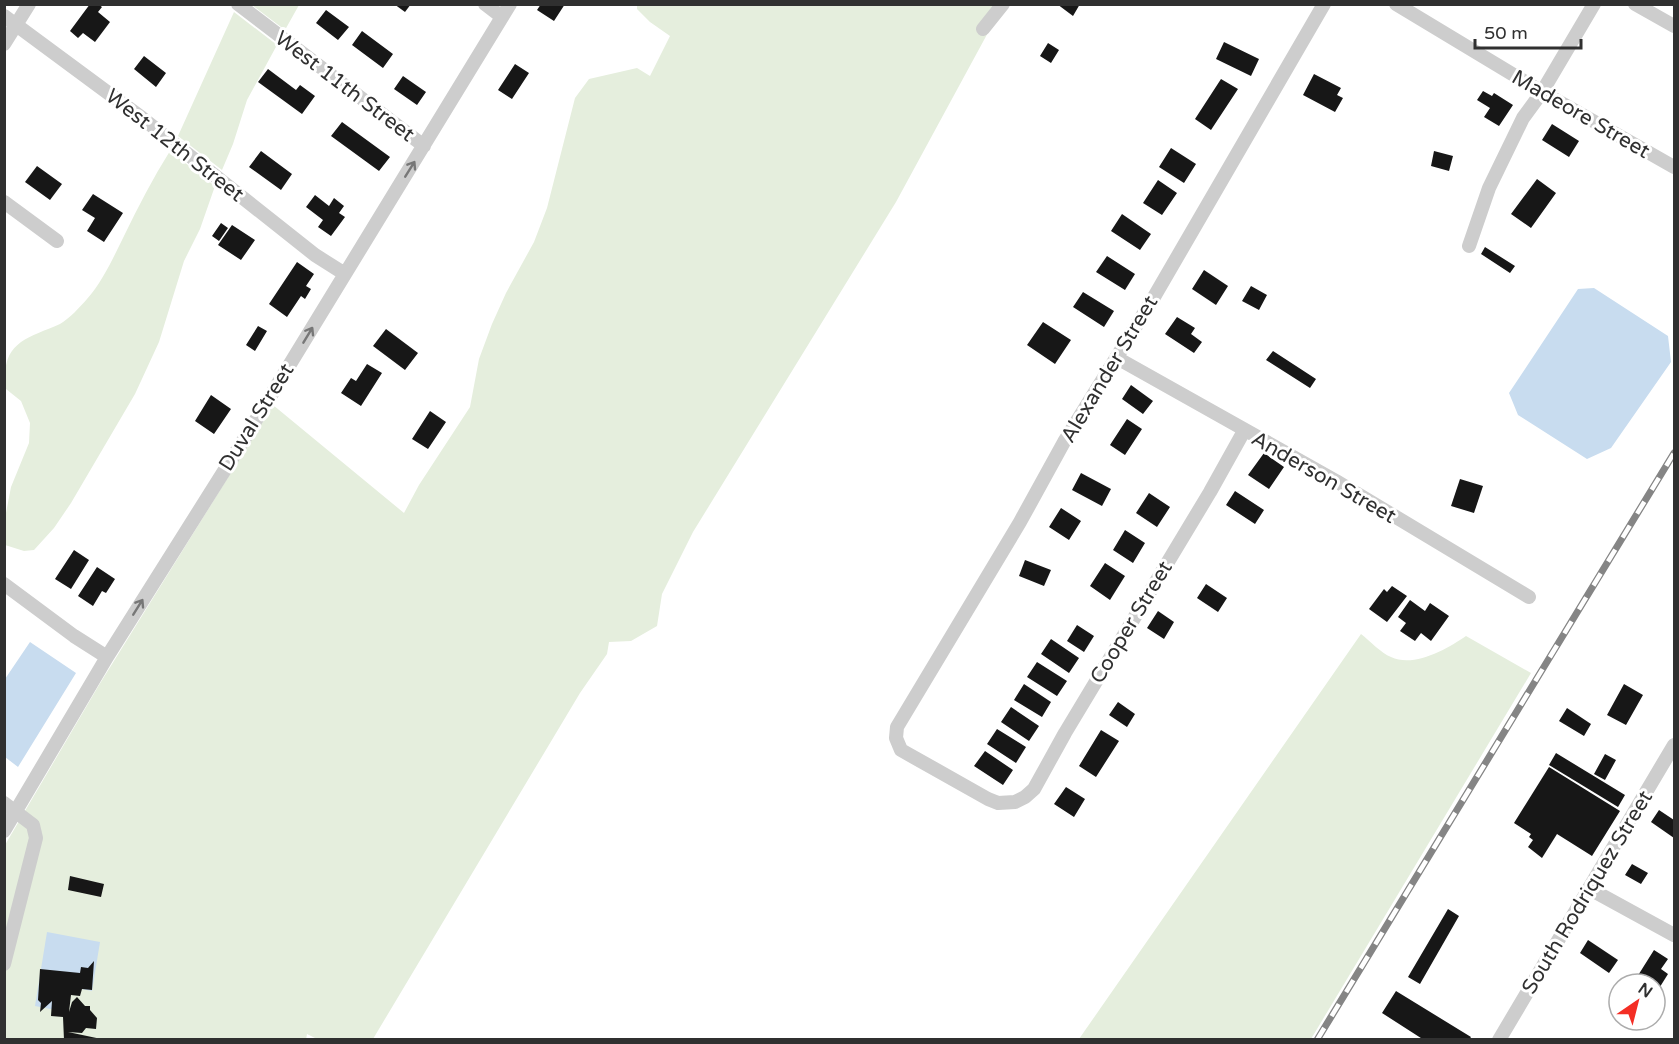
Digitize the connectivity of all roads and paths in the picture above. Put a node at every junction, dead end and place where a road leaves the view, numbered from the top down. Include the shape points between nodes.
1 (29, 4) edge
2 (238, 4) edge
3 (485, 4) edge
4 (510, 4) edge
5 (1003, 4) edge
6 (1324, 4) edge
7 (1593, 4) edge
8 (1635, 4) edge
9 (1405, 7) edge
10 (4, 16) edge
11 (502, 17) junction
12 (17, 25) junction
13 (1674, 26) edge
14 (982, 29) dead end
15 (4, 44) edge
16 (1542, 92) junction
17 (424, 146) junction
18 (1674, 167) edge
19 (4, 202) edge
20 (57, 241) dead end
21 (1469, 246) dead end
22 (345, 274) junction
23 (1117, 358) junction
24 (1244, 431) junction
25 (4, 584) edge
26 (1529, 597) dead end
27 (107, 657) junction
28 (1674, 745) edge
29 (1010, 803) joint
30 (10, 808) edge
31 (4, 831) edge
32 (1590, 889) junction
33 (1674, 935) edge
34 (4, 964) edge
35 (1499, 1040) edge

1 - 12 street
2 - 17 street, West 11th Street
3 - 11 street
4 - 11 street, Duval Street
5 - 14 street
6 - 23 street, Alexander Street
7 - 16 street
8 - 13 street
9 - 16 street, Madeore Street
10 - 12 street, West 12th Street
11 - 17 street, Duval Street
12 - 15 street
12 - 22 street, West 12th Street via 315,255
16 - 18 street, Madeore Street
16 - 21 street via 1523,118 1489,188
22 -> 17 street, Duval Street
19 - 20 street
27 -> 22 street, Duval Street
23 - 24 street, Anderson Street
23 - 29 street, Alexander Street via 897,726 897,744 907,754 988,799
24 - 26 street, Anderson Street via 1336,481
24 - 29 street, Cooper Street via 1034,789
25 - 27 street
27 - 30 street, Duval Street
28 - 32 street, South Rodriquez Street
30 - 31 street, Duval Street
30 - 34 street via 33,825 36,838
32 - 33 street
32 - 35 street, South Rodriquez Street

